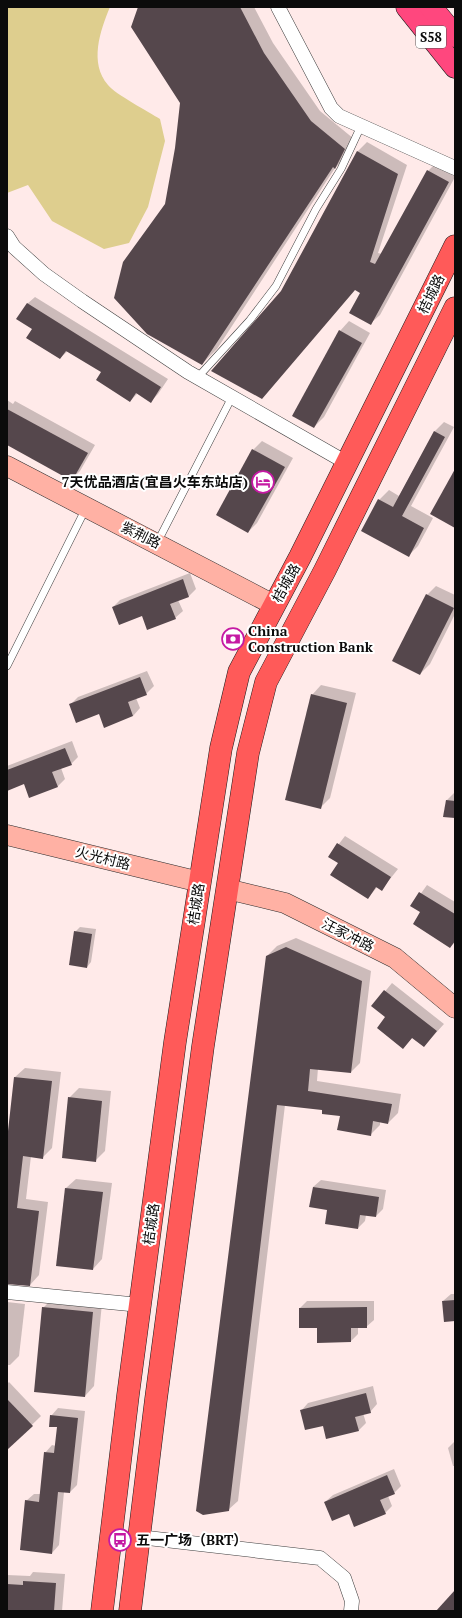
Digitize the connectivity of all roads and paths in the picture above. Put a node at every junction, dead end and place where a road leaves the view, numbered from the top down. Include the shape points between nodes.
1 (278, 7) edge
2 (407, 7) edge
3 (431, 7) edge
4 (455, 36) edge
5 (455, 67) edge
6 (361, 126) junction
7 (455, 168) edge
8 (7, 236) edge
9 (455, 246) edge
10 (455, 308) edge
11 (198, 377) junction
12 (232, 397) junction
13 (347, 463) junction
14 (7, 466) edge
15 (87, 508) junction
16 (157, 543) junction
17 (274, 605) junction
18 (7, 666) edge
19 (7, 835) edge
20 (200, 882) junction
21 (227, 889) junction
22 (455, 1008) edge
23 (7, 1292) edge
24 (140, 1305) junction
25 (139, 1537) junction
26 (102, 1611) edge
27 (130, 1611) edge
28 (351, 1611) edge

1 - 6 street via 331,108 339,116
2 - 5 highway, S58
3 - 4 highway, S58
6 - 7 street
6 - 11 lane via 341,169 316,209 276,286 250,320
8 - 11 street via 14,247 44,274
9 - 13 main road, 桔城路
10 - 21 main road, 桔城路 via 325,570 266,682 248,753
11 - 12 street
12 - 13 street
12 - 16 lane
13 - 17 main road, 桔城路
14 - 15 street, 紫荆路
15 - 16 street, 紫荆路
15 - 18 lane
16 - 17 street, 紫荆路
17 - 20 main road, 桔城路 via 239,672 221,748
19 - 20 street, 火光村路
20 - 24 main road, 桔城路 via 175,1042
21 - 22 street, 汪家冲路 via 285,903 395,958
21 - 25 main road, 桔城路 via 202,1054
23 - 24 street
24 - 26 main road, 桔城路
25 - 27 main road, 桔城路
25 - 28 street via 320,1558 344,1578 352,1601

